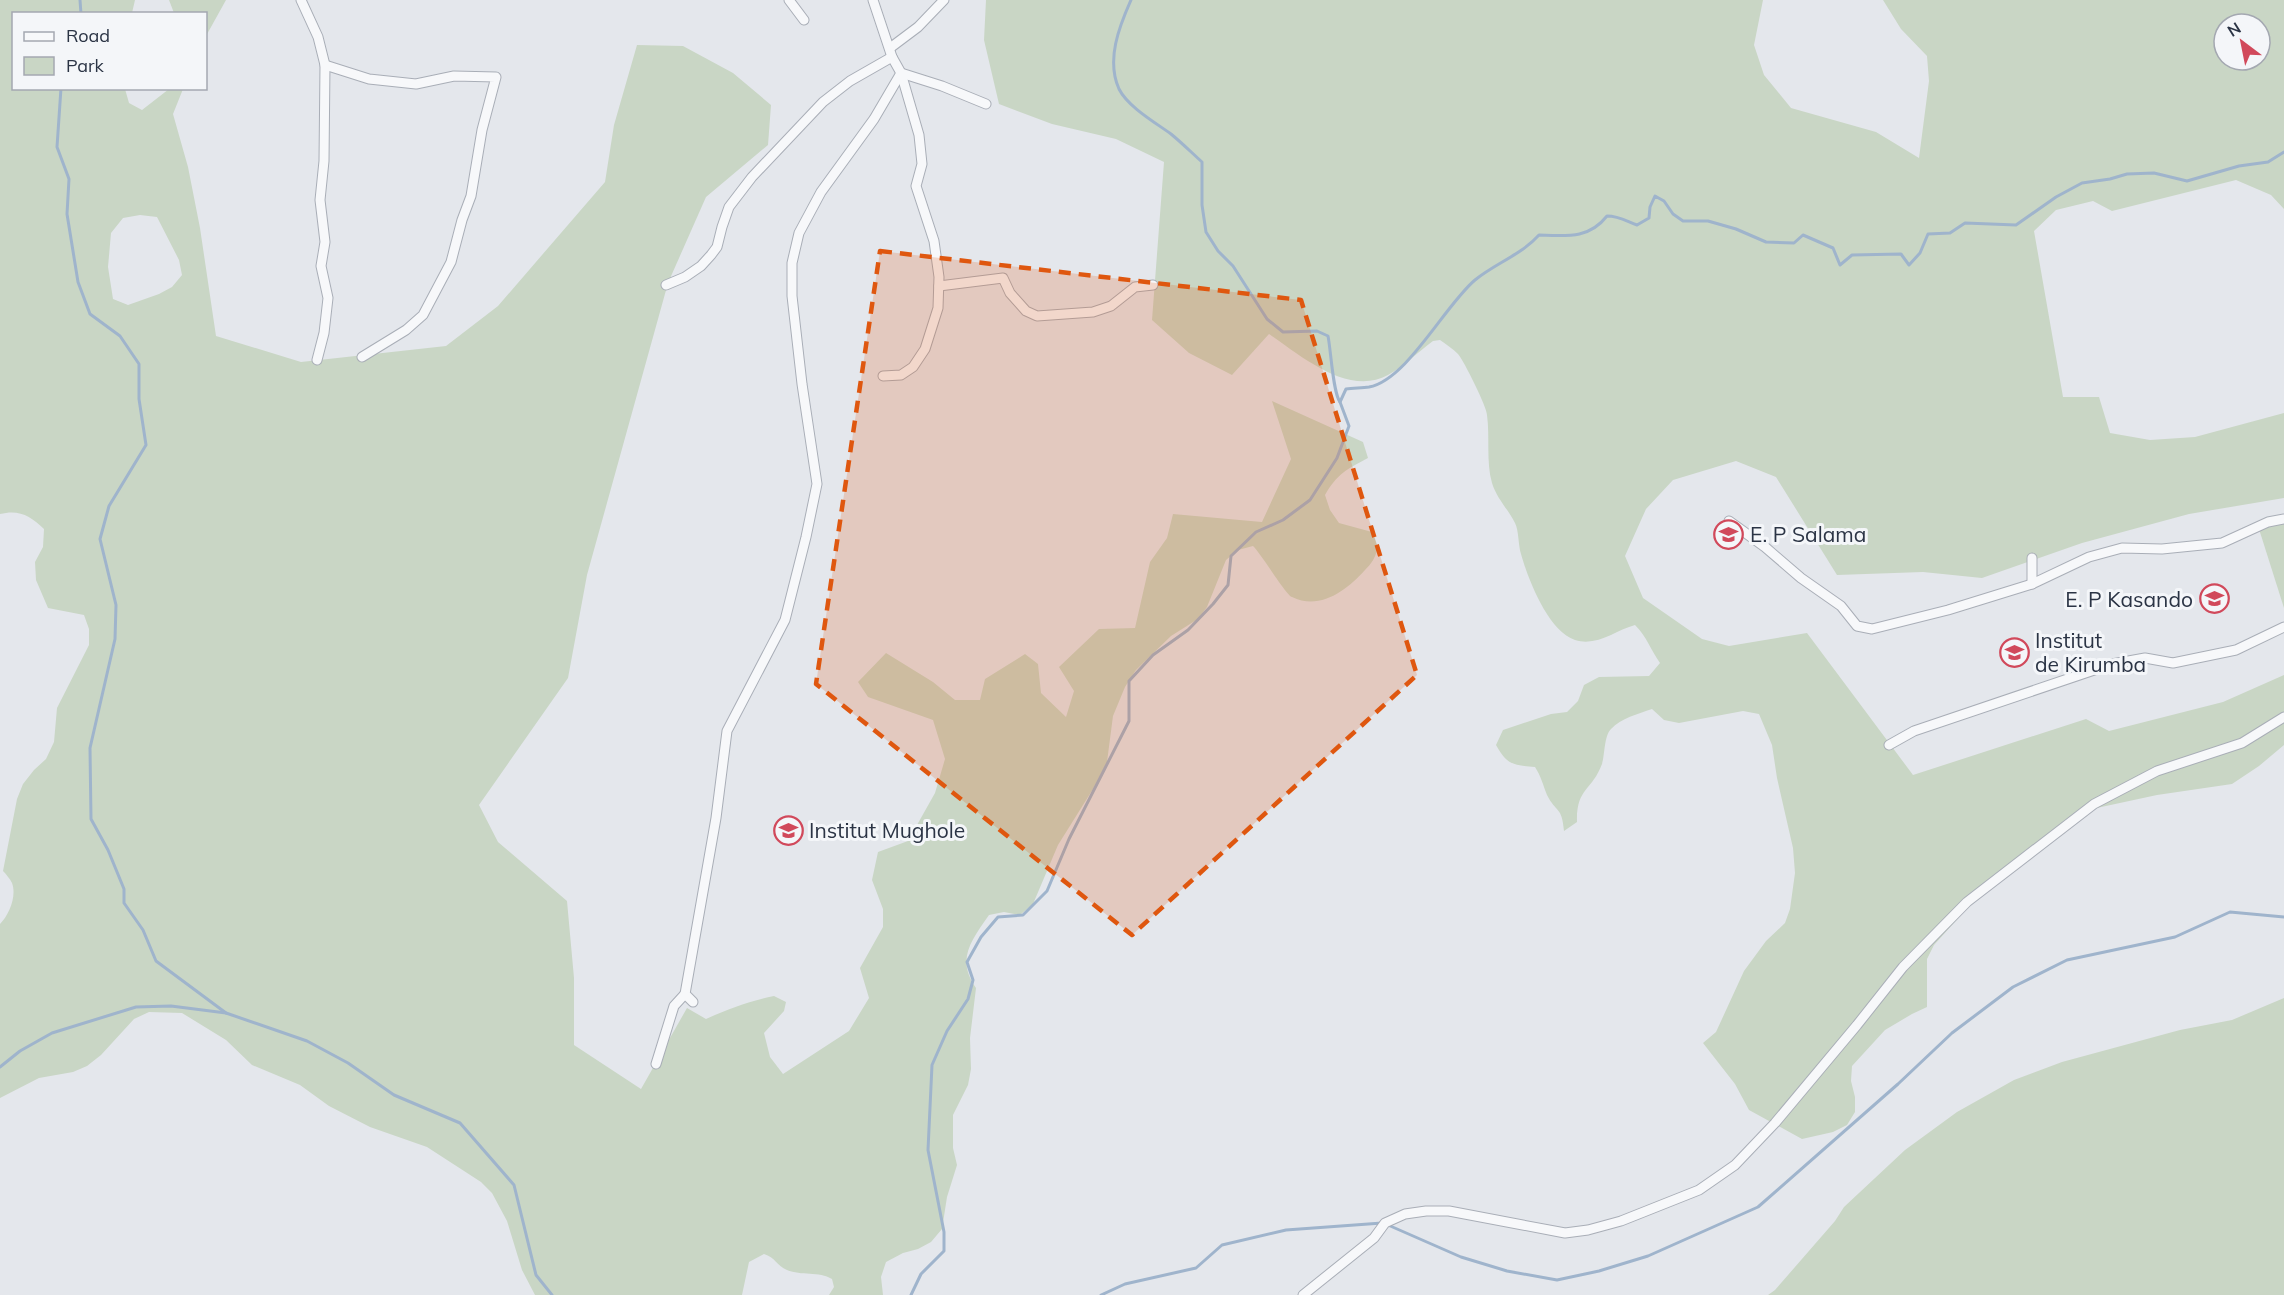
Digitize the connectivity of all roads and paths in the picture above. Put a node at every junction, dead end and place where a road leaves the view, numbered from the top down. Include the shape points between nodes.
1 (302, 0) edge
2 (789, 0) edge
3 (873, 0) edge
4 (944, 0) edge
5 (804, 20) dead end
6 (891, 52) junction
7 (325, 65) junction
8 (901, 73) junction
9 (986, 104) dead end
10 (666, 285) dead end
11 (1153, 285) dead end
12 (939, 286) junction
13 (362, 357) dead end
14 (317, 360) dead end
15 (883, 376) dead end
16 (2284, 519) edge
17 (1729, 521) dead end
18 (2032, 558) dead end
19 (2032, 584) junction
20 (2284, 627) edge
21 (2284, 717) edge
22 (1889, 744) dead end
23 (685, 994) junction
24 (693, 1002) dead end
25 (656, 1064) dead end
26 (1303, 1295) edge

1 - 7 street via 318,36
2 - 5 street
3 - 6 street
4 - 6 street
6 - 8 street
6 - 10 street via 823,102 729,207 711,255 686,278
7 - 13 street via 369,79 416,84 454,76 496,77 471,196 452,262 423,315
7 - 14 street via 320,200 325,242 321,267 328,298
8 - 9 street
8 - 12 street via 919,135 922,164 916,186 934,241
8 - 23 street via 874,119 821,192 799,233 792,263 792,296 817,484 785,620 727,732
11 - 12 street via 1135,287 1111,306 1093,312 1037,316 1026,311 1003,278
12 - 15 street via 938,308 926,349 902,375
16 - 19 street via 2222,543 2122,548 2089,557
17 - 19 street via 1842,606 1857,626 1872,629
18 - 19 street
20 - 22 street via 2236,650 2173,663 2145,658 2102,667 1914,731
21 - 26 street via 2242,743 2157,771 2094,804 1967,902 1903,967 1775,1123 1735,1165 1699,1190 1621,1221 1565,1233 1449,1211 1405,1214 1385,1223 1374,1238
23 - 24 street
23 - 25 street via 674,1006

